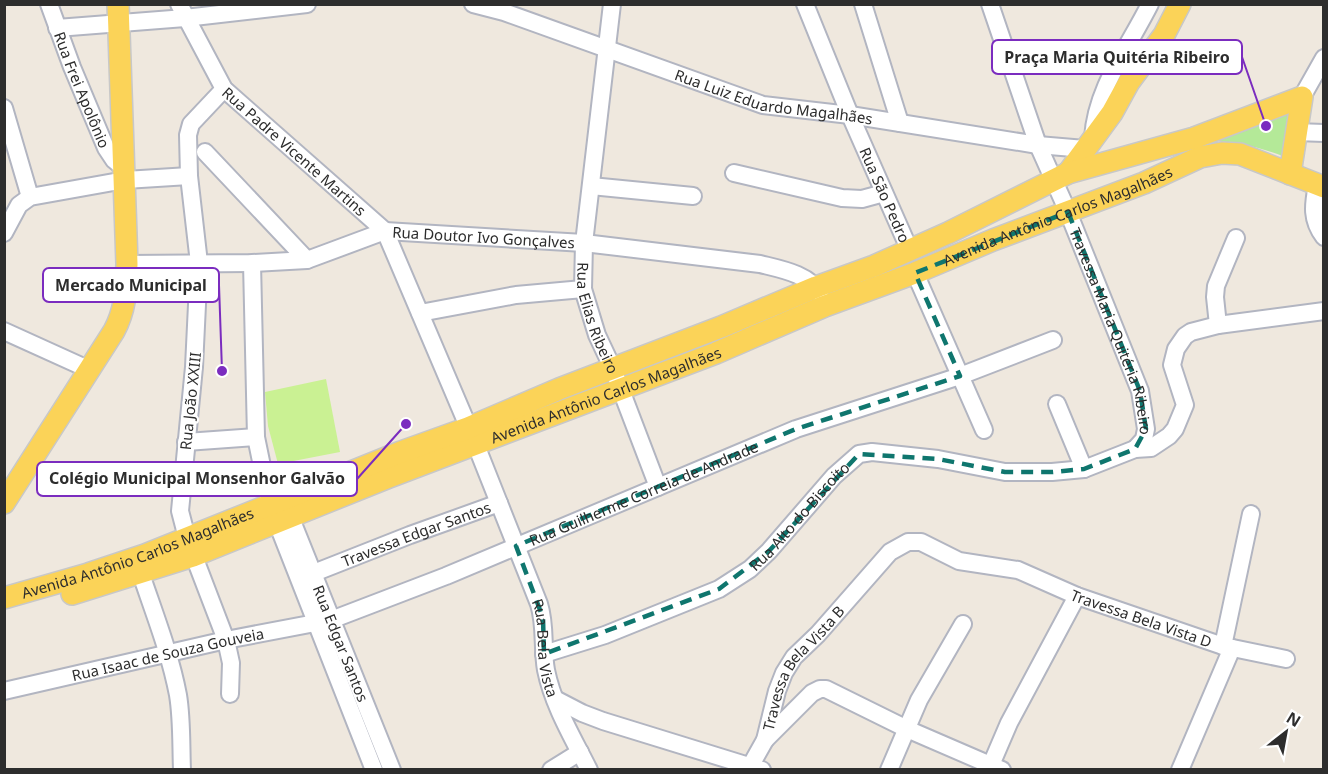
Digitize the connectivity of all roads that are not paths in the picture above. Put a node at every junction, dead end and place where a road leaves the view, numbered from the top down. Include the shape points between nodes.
1 (49, 4) edge
2 (307, 4) edge
3 (473, 4) edge
4 (612, 4) edge
5 (805, 4) edge
6 (863, 4) edge
7 (990, 4) edge
8 (1150, 4) edge
9 (1180, 4) edge
10 (1194, 4) edge
11 (261, 7) edge
12 (505, 8) edge
13 (182, 11) edge
14 (119, 14) edge
15 (57, 28) junction
16 (607, 50) junction
17 (1323, 58) edge
18 (224, 89) junction
19 (1302, 97) junction
20 (4, 108) edge
21 (1112, 113) junction
22 (850, 115) junction
23 (900, 123) junction
24 (1296, 132) junction
25 (1323, 133) edge
26 (1038, 144) junction
27 (1089, 144) junction
28 (1197, 147) junction
29 (205, 152) dead end
30 (734, 173) dead end
31 (124, 174) junction
32 (1290, 174) junction
33 (189, 176) junction
34 (1060, 176) junction
35 (591, 186) junction
36 (1320, 186) edge
37 (884, 193) junction
38 (693, 196) dead end
39 (18, 204) edge
40 (1068, 212) junction
41 (385, 231) junction
42 (4, 233) edge
43 (1323, 237) edge
44 (1236, 238) dead end
45 (584, 243) junction
46 (910, 250) junction
47 (307, 260) junction
48 (199, 263) junction
49 (252, 263) junction
50 (127, 264) junction
51 (915, 273) junction
52 (583, 289) junction
53 (821, 297) junction
54 (1323, 311) edge
55 (420, 313) junction
56 (1218, 325) junction
57 (4, 331) edge
58 (1053, 340) dead end
59 (613, 369) junction
60 (90, 370) junction
61 (960, 376) junction
62 (621, 390) junction
63 (1057, 404) dead end
64 (984, 429) dead end
65 (472, 436) junction
66 (256, 437) junction
67 (186, 442) junction
68 (1135, 449) junction
69 (1084, 469) junction
70 (658, 487) junction
71 (4, 503) edge
72 (499, 503) junction
73 (280, 512) junction
74 (1251, 514) dead end
75 (516, 546) junction
76 (190, 547) junction
77 (141, 574) junction
78 (307, 576) junction
79 (1077, 596) junction
80 (4, 598) edge
81 (4, 611) edge
82 (324, 621) junction
83 (963, 624) dead end
84 (226, 640) junction
85 (1227, 647) junction
86 (544, 654) junction
87 (168, 655) junction
88 (1286, 659) dead end
89 (4, 691) edge
90 (230, 694) dead end
91 (555, 699) junction
92 (907, 729) junction
93 (765, 740) junction
94 (580, 752) junction
95 (757, 767) edge
96 (996, 767) edge
97 (182, 770) edge
98 (374, 770) edge
99 (392, 770) edge
100 (551, 770) edge
101 (589, 770) edge
102 (889, 770) edge
103 (1180, 770) edge

1 - 15 street, Rua Frei Apolônio
2 - 11 street
3 - 12 street, Rua Luiz Eduardo Magalhães
4 - 16 street, Rua Elias Ribeiro
5 - 22 street, Rua São Pedro
6 - 23 street
7 - 26 street, Travessa Maria Quitéria Ribeiro
8 - 27 street via 1101,98
9 - 21 main road, Avenida Antônio Carlos Magalhães
10 - 21 main road, Avenida Antônio Carlos Magalhães via 1178,36 1138,92
11 - 13 street
12 - 16 street, Rua Luiz Eduardo Magalhães
13 - 14 street
13 - 18 street, Rua Padre Vicente Martins
14 - 15 street
14 - 31 main road
15 - 31 street, Rua Frei Apolônio via 106,148
16 - 22 street, Rua Luiz Eduardo Magalhães via 763,105
16 - 35 street, Rua Elias Ribeiro
17 - 19 street
18 - 33 street, Rua João XXIII via 191,124
18 - 41 street, Rua Padre Vicente Martins
19 - 24 main road
19 - 28 main road
20 - 39 street
21 - 27 main road, Avenida Antônio Carlos Magalhães
22 - 23 street, Rua Luiz Eduardo Magalhães
22 - 37 street, Rua São Pedro
23 - 26 street, Rua Luiz Eduardo Magalhães
24 - 25 street
24 - 32 main road
26 - 27 street, Rua Luiz Eduardo Magalhães
26 - 34 street, Travessa Maria Quitéria Ribeiro
27 - 34 main road, Avenida Antônio Carlos Magalhães
28 - 32 main road via 1240,154
28 - 34 main road, Avenida Antônio Carlos Magalhães
28 - 40 main road, Avenida Antônio Carlos Magalhães via 1144,183
29 - 47 street
30 - 37 street via 842,198 862,199
31 - 33 street
31 - 39 street
31 - 50 main road
32 - 36 main road
33 - 48 street, Rua João XXIII
34 - 40 street, Travessa Maria Quitéria Ribeiro
34 - 46 main road, Avenida Antônio Carlos Magalhães
35 - 38 street
35 - 45 street, Rua Elias Ribeiro
36 - 43 street via 1313,202
37 - 46 street, Rua São Pedro
39 - 42 street
40 - 51 main road, Avenida Antônio Carlos Magalhães
40 - 68 street, Travessa Maria Quitéria Ribeiro via 1140,391 1146,429 1144,439
41 - 45 street, Rua Doutor Ivo Gonçalves
41 - 47 street, Rua Doutor Ivo Gonçalves
41 - 55 street, Rua Padre Vicente Martins
44 - 56 street via 1216,286
45 - 52 street, Rua Elias Ribeiro
45 - 53 street, Rua Doutor Ivo Gonçalves via 760,264 787,271
46 - 53 main road, Avenida Antônio Carlos Magalhães
47 - 49 street, Rua Doutor Ivo Gonçalves
48 - 49 street, Rua Doutor Ivo Gonçalves
48 - 50 street, Rua Doutor Ivo Gonçalves
48 - 67 street, Rua João XXIII
49 - 66 street
50 - 60 main road via 121,318
51 - 53 main road, Avenida Antônio Carlos Magalhães
51 - 61 street
52 - 55 street via 516,295
52 - 59 street, Rua Elias Ribeiro via 597,335
53 - 59 main road, Avenida Antônio Carlos Magalhães via 721,327
53 - 62 main road, Avenida Antônio Carlos Magalhães
54 - 56 street, Rua Alto do Biscoito
55 - 65 street, Rua Padre Vicente Martins
56 - 68 street, Rua Alto do Biscoito via 1191,332 1176,349 1172,365 1185,405 1175,429 1151,448
57 - 60 street
58 - 61 street, Rua Guilherme Correia de Andrade
59 - 62 street, Rua Elias Ribeiro
59 - 65 main road, Avenida Antônio Carlos Magalhães
60 - 71 main road
61 - 64 street
61 - 70 street, Rua Guilherme Correia de Andrade via 796,429
62 - 65 main road, Avenida Antônio Carlos Magalhães
62 - 70 street, Rua Elias Ribeiro
63 - 69 street
65 - 72 street, Rua Bela Vista
65 - 73 main road, Avenida Antônio Carlos Magalhães via 401,452
66 - 67 street
66 - 73 street
67 - 76 street, Rua João XXIII via 180,511
68 - 69 street, Rua Alto do Biscoito
69 - 86 street, Rua Alto do Biscoito via 1005,472 938,459 860,454 834,476 770,551 719,589 605,635
70 - 75 street, Rua Guilherme Correia de Andrade
72 - 75 street, Rua Bela Vista
72 - 78 street, Travessa Edgar Santos
73 - 76 main road, Avenida Antônio Carlos Magalhães
73 - 78 street, Rua Edgar Santos
74 - 85 street
75 - 82 street, Rua Guilherme Correia de Andrade via 366,608
75 - 86 street, Rua Bela Vista via 543,618
76 - 77 main road, Avenida Antônio Carlos Magalhães
76 - 80 main road, Avenida Antônio Carlos Magalhães
76 - 84 street, Rua João XXIII
77 - 81 main road, Avenida Antônio Carlos Magalhães
77 - 87 street
78 - 82 street, Rua Edgar Santos
79 - 85 street, Travessa Bela Vista D
79 - 93 street, Travessa Bela Vista B via 1018,570 959,561 915,541 903,543 794,657 777,691
79 - 96 street, Travessa Bela Vista D via 1009,723
82 - 84 street, Rua Isaac de Souza Gouveia
82 - 98 street, Rua Edgar Santos
82 - 99 street, Rua Edgar Santos
83 - 92 street via 923,692
84 - 87 street, Rua Isaac de Souza Gouveia
84 - 90 street, Rua João XXIII via 231,663
85 - 88 street, Travessa Bela Vista D
85 - 103 street
86 - 91 street, Rua Bela Vista
87 - 89 street, Rua Isaac de Souza Gouveia
87 - 97 street via 180,714
91 - 94 street
91 - 95 street, Rua Bela Vista via 603,721
92 - 93 street via 820,689
92 - 96 street
92 - 102 street
93 - 95 street, Travessa Bela Vista B
94 - 100 street
94 - 101 street

